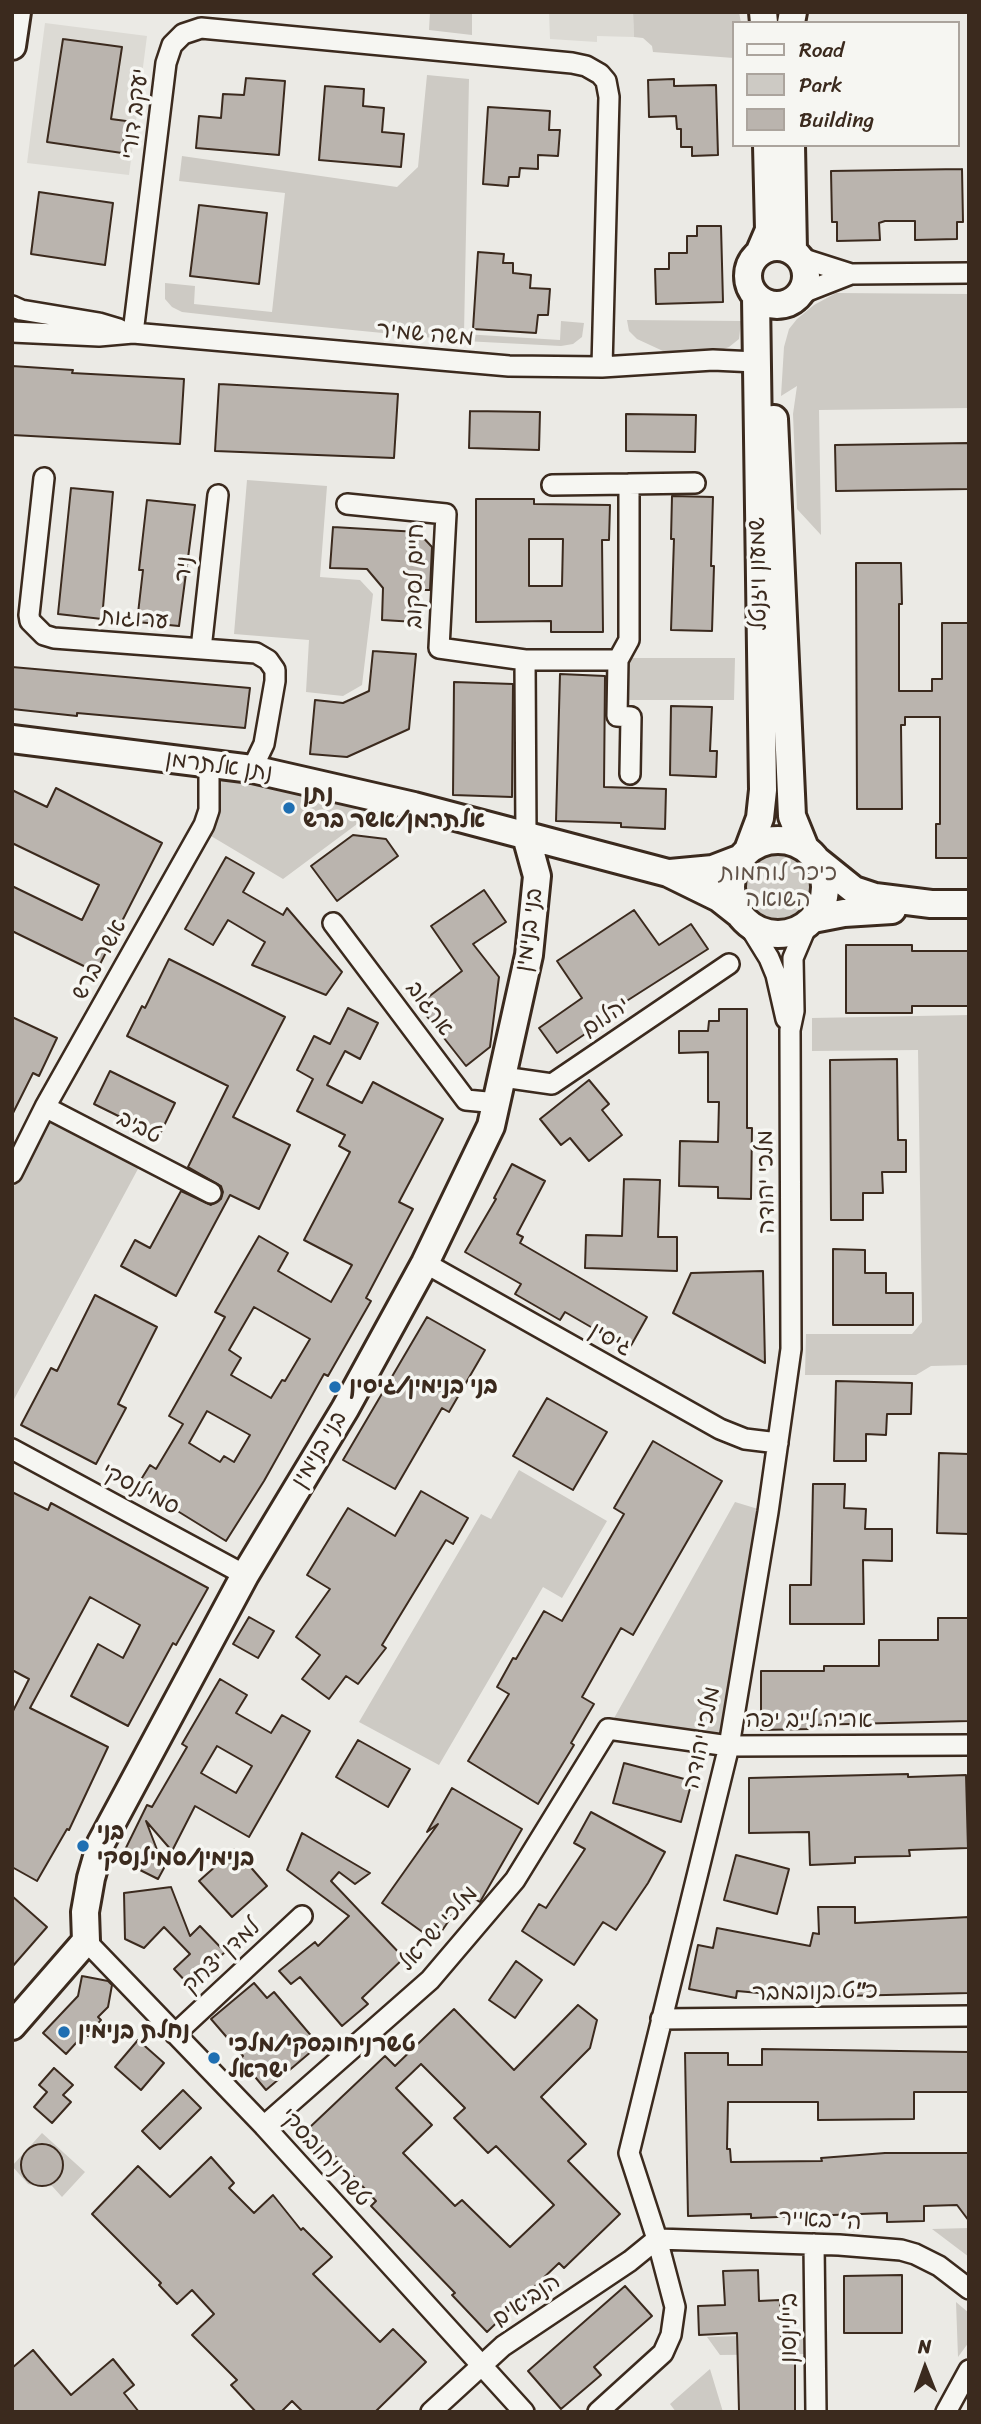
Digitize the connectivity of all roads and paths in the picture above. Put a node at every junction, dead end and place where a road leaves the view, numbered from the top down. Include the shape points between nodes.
1 (17, 12) edge
2 (12, 47) edge
3 (767, 147) edge
4 (791, 147) edge
5 (760, 251) junction
6 (797, 254) junction
7 (969, 273) edge
8 (851, 274) junction
9 (800, 294) junction
10 (764, 301) junction
11 (12, 306) edge
12 (12, 332) edge
13 (133, 334) junction
14 (713, 360) junction
15 (756, 362) junction
16 (602, 367) junction
17 (757, 400) junction
18 (44, 478) dead end
19 (695, 483) dead end
20 (629, 484) junction
21 (552, 485) dead end
22 (218, 495) dead end
23 (347, 504) dead end
24 (201, 649) junction
25 (524, 660) junction
26 (618, 660) junction
27 (12, 738) edge
28 (209, 765) junction
29 (252, 769) junction
30 (630, 774) dead end
31 (526, 836) junction
32 (811, 853) junction
33 (744, 855) junction
34 (668, 873) junction
35 (931, 904) junction
36 (969, 904) edge
37 (743, 918) junction
38 (810, 922) junction
39 (334, 923) dead end
40 (729, 964) dead end
41 (790, 1030) junction
42 (503, 1077) junction
43 (497, 1103) junction
44 (46, 1107) junction
45 (12, 1173) edge
46 (211, 1193) dead end
47 (425, 1263) junction
48 (778, 1443) junction
49 (12, 1449) edge
50 (245, 1574) junction
51 (608, 1729) joint
52 (969, 1745) edge
53 (729, 1746) junction
54 (302, 1916) dead end
55 (86, 1941) junction
56 (969, 2016) edge
57 (661, 2019) junction
58 (12, 2026) edge
59 (175, 2034) junction
60 (264, 2126) junction
61 (657, 2239) junction
62 (814, 2244) junction
63 (969, 2289) edge
64 (481, 2367) junction
65 (969, 2370) edge
66 (431, 2412) edge
67 (524, 2412) edge
68 (598, 2412) edge
69 (816, 2412) edge
70 (946, 2412) edge

1 - 2 street
3 - 5 street via 769,230
4 - 6 street
5 - 6 street via 777,246
5 - 10 street via 747,273 751,290
6 - 8 street
6 - 9 street via 807,276
7 - 8 street
8 - 9 street
9 - 10 street via 787,303
10 - 15 street, שמעון ויזנטל
10 - 32 street, שמעון ויזנטל via 792,816
11 - 13 street, משה שמיר
12 - 13 street, משה שמיר
13 - 16 street, משה שמיר via 458,363
13 - 16 street, יעקב דורי via 166,63 172,45 183,34 201,28 572,63 600,74 609,97
14 - 15 street, משה שמיר
14 - 16 street, משה שמיר
14 - 17 street via 736,372
15 - 17 street, שמעון ויזנטל
17 - 33 street, שמעון ויזנטל via 762,790 760,818
18 - 24 street, ערוגות via 29,615 36,629 54,638
19 - 20 street
20 - 21 street
20 - 26 street via 629,640
22 - 24 street, ניר
23 - 25 street, חיים לסקוב via 446,514 439,648
24 - 29 street, ערוגות via 256,653 275,670 264,744
25 - 26 street, חיים לסקוב
25 - 31 street
26 - 30 street via 617,716 631,717
27 - 28 street, נתן אלתרמן
28 - 29 street, נתן אלתרמן
28 - 44 street, אשר ברש via 209,810 204,825
29 - 31 street, נתן אלתרמן
31 - 34 street, נתן אלתרמן
31 - 42 street, בני בנימין via 537,876 528,955
32 - 33 street via 792,841 775,840
32 - 35 street via 853,890
32 - 38 street via 826,886 824,901
33 - 34 street, נתן אלתרמן via 713,869
33 - 37 street via 730,883
34 - 37 street, נתן אלתרמן via 719,898
35 - 36 street
35 - 38 street via 911,910 831,914
37 - 38 street via 768,934 779,935
37 - 41 street, מלכי יהודה via 769,958
38 - 41 street, מלכי יהודה via 793,958
39 - 43 street, ארגוב via 466,1100
40 - 42 street, יהלום via 552,1084
41 - 48 street, מלכי יהודה via 791,1349
42 - 43 street, בני בנימין
43 - 47 street, בני בנימין via 491,1126
44 - 45 street, אשר ברש
44 - 46 street, טביב
47 - 48 street, גיסין via 720,1429 745,1439
47 - 50 street, בני בנימין via 345,1409
48 - 53 street, מלכי יהודה
49 - 50 street, סמילנסקי
50 - 55 street, בני בנימין via 101,1843 85,1912
51 - 53 street, אריה לייב יפה
51 - 60 street, מלכי ישראל via 515,1880 430,1980
52 - 53 street, אריה לייב יפה
53 - 57 street, מלכי יהודה
54 - 59 street, למדן יצחק
55 - 58 street
55 - 59 street, טשרניחובסקי
56 - 57 street, כ"ט בנובמבר
57 - 61 street, מלכי יהודה via 629,2153
59 - 60 street, טשרניחובסקי
60 - 64 street, טשרניחובסקי
61 - 62 street, ה' באייר
61 - 64 street, הנביאים via 503,2346
61 - 68 street, מלכי יהודה via 675,2307 671,2335 663,2353
62 - 63 street, ה' באייר via 915,2253
62 - 69 street, ביילינסון
64 - 66 street, הנביאים
64 - 67 street, טשרניחובסקי
65 - 70 street

